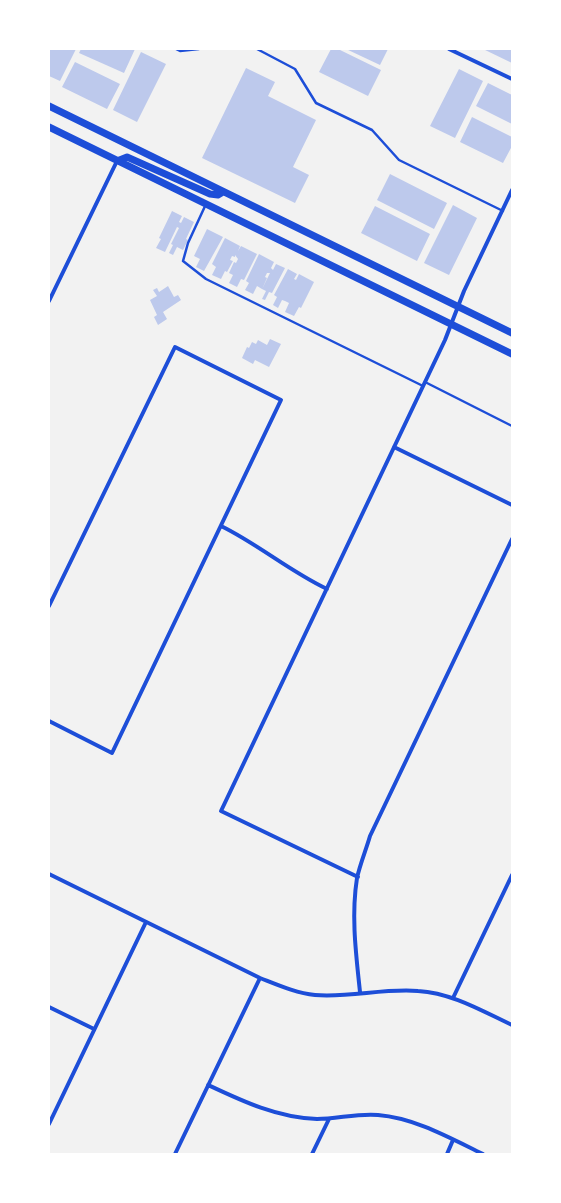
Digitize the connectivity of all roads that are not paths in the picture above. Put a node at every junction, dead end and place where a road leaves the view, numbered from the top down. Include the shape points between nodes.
1 (176, 49) edge
2 (199, 49) edge
3 (257, 49) edge
4 (449, 49) edge
5 (512, 79) edge
6 (49, 106) edge
7 (49, 127) edge
8 (117, 161) junction
9 (512, 190) edge
10 (223, 192) junction
11 (206, 204) junction
12 (503, 211) junction
13 (49, 301) edge
14 (458, 306) junction
15 (452, 324) junction
16 (512, 333) edge
17 (512, 354) edge
18 (424, 384) junction
19 (512, 426) edge
20 (394, 447) junction
21 (512, 505) edge
22 (221, 526) junction
23 (512, 539) edge
24 (327, 589) junction
25 (49, 606) edge
26 (49, 721) edge
27 (49, 874) edge
28 (512, 875) edge
29 (358, 877) junction
30 (146, 922) junction
31 (260, 978) junction
32 (360, 992) junction
33 (453, 998) junction
34 (49, 1007) edge
35 (512, 1025) edge
36 (94, 1029) junction
37 (208, 1085) junction
38 (329, 1119) junction
39 (49, 1124) edge
40 (453, 1140) junction
41 (175, 1154) edge
42 (312, 1154) edge
43 (447, 1154) edge
44 (483, 1154) edge

1 - 2 lane
3 - 12 lane via 295,69 316,103 372,130 399,160
4 - 5 street
6 - 10 main road
7 - 8 main road
8 - 10 main road via 127,157 210,194 218,195
8 - 11 main road
8 - 13 street
9 - 12 street
10 - 14 main road
11 - 15 main road
11 - 18 lane via 188,243 183,261 206,279
12 - 14 street
14 - 15 street
14 - 16 main road
15 - 17 main road
15 - 18 street
18 - 19 lane
18 - 20 street
20 - 21 street
20 - 24 street
22 - 24 street via 249,541 300,576
22 - 25 street via 282,400 175,347
22 - 26 street via 112,753
23 - 29 street via 370,836
24 - 29 street via 221,811
27 - 30 street
28 - 33 street
29 - 32 street via 354,936
30 - 31 street
30 - 36 street
31 - 32 street via 286,989 315,995
31 - 37 street
32 - 33 street via 420,991
33 - 35 street
34 - 36 street
36 - 39 street
37 - 38 street via 269,1111 298,1117
37 - 41 street
38 - 40 street via 377,1115 413,1123
38 - 42 street
40 - 43 street
40 - 44 street

